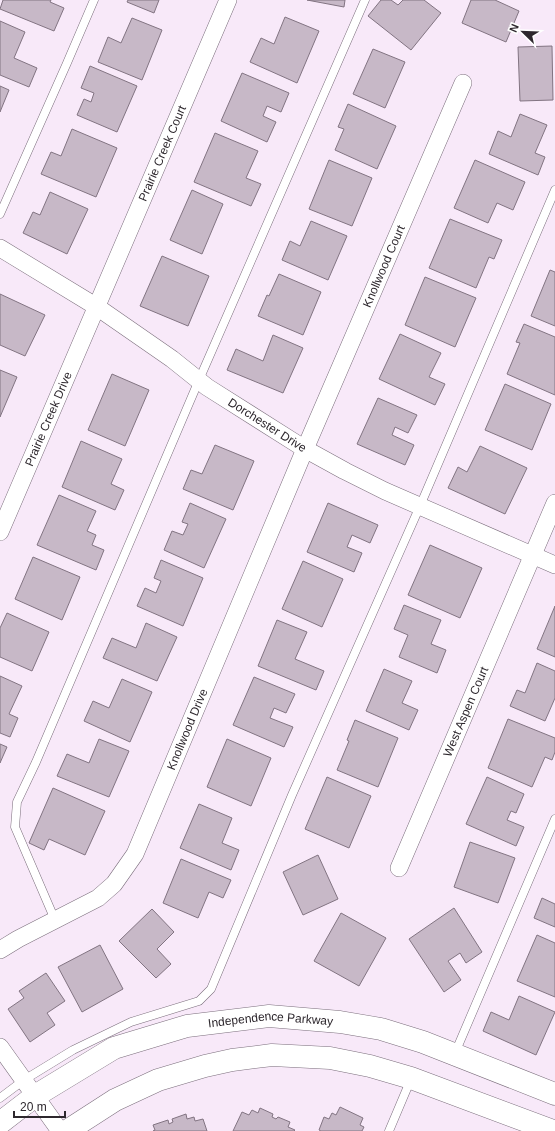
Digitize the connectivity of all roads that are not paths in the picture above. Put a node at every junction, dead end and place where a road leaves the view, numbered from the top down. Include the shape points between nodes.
1 (94, 0) edge
2 (228, 0) edge
3 (366, 0) edge
4 (463, 83) dead end
5 (555, 190) edge
6 (0, 214) edge
7 (0, 248) edge
8 (97, 307) junction
9 (199, 380) junction
10 (305, 449) junction
11 (555, 503) edge
12 (420, 506) junction
13 (0, 532) edge
14 (532, 556) junction
15 (555, 565) edge
16 (555, 819) edge
17 (398, 868) dead end
18 (55, 920) junction
19 (0, 950) edge
20 (0, 1047) edge
21 (455, 1054) junction
22 (412, 1078) junction
23 (30, 1088) junction
24 (555, 1094) edge
25 (0, 1098) edge
26 (0, 1123) edge
27 (554, 1130) edge
28 (60, 1131) edge
29 (67, 1131) edge
30 (389, 1131) edge

1 - 6 lane
2 - 8 street, Prairie Creek Court
3 - 9 lane
4 - 10 street, Knollwood Court
5 - 12 lane
7 - 8 street, Dorchester Drive
8 - 9 street, Dorchester Drive
8 - 13 street, Prairie Creek Drive
9 - 10 street, Dorchester Drive
9 - 18 lane via 17,802 15,827
10 - 12 street, Dorchester Drive via 345,472
10 - 18 street, Knollwood Drive via 135,854 114,884 98,898
11 - 14 street, West Aspen Court
12 - 14 street, Dorchester Drive
12 - 23 lane via 292,795 211,989 199,1001 131,1022 74,1050
14 - 15 street, Dorchester Drive
14 - 17 street, West Aspen Court
16 - 21 lane
18 - 19 street, Knollwood Drive
20 - 23 street
21 - 23 main road, Independence Parkway via 381,1030 340,1022 269,1016 186,1026 114,1048
21 - 24 main road, Independence Parkway
22 - 27 main road
22 - 29 main road via 330,1058 272,1054 232,1060 158,1080 115,1100
22 - 30 lane
23 - 25 lane
23 - 26 main road, Independence Parkway
23 - 28 street

